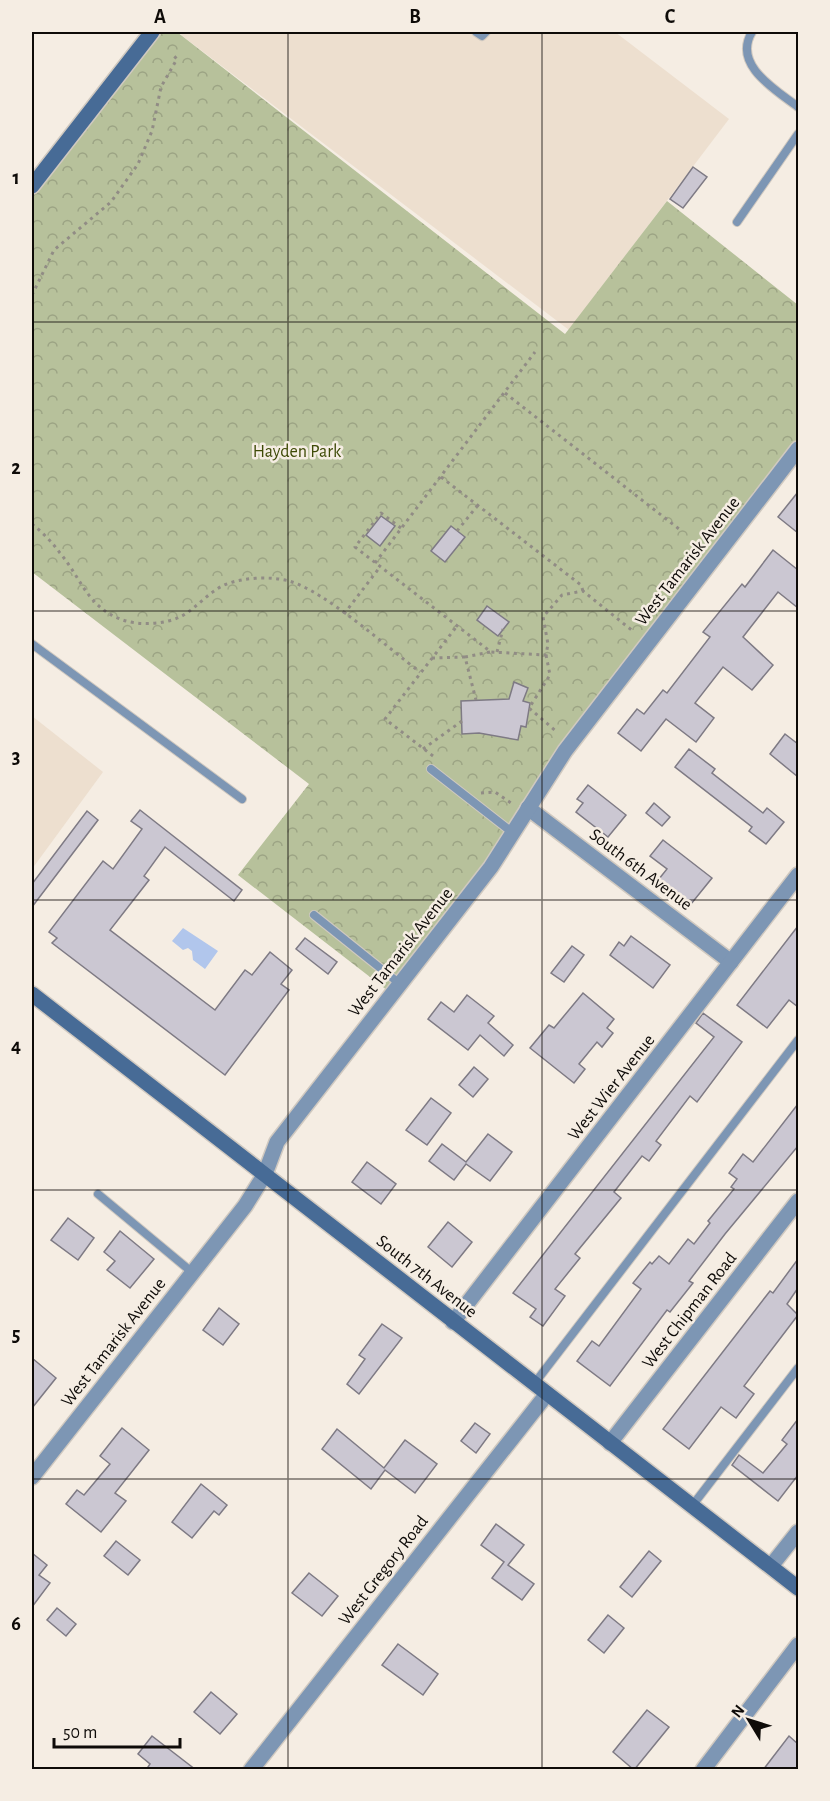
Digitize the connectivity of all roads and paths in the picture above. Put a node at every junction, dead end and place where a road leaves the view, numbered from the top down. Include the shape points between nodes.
1 (152, 32) edge
2 (476, 32) edge
3 (486, 32) edge
4 (752, 32) edge
5 (172, 54) dead end
6 (798, 107) edge
7 (798, 134) edge
8 (32, 186) edge
9 (737, 222) dead end
10 (32, 295) edge
11 (535, 352) dead end
12 (505, 393) junction
13 (798, 449) edge
14 (441, 477) junction
15 (478, 505) junction
16 (32, 524) edge
17 (401, 528) junction
18 (679, 529) dead end
19 (457, 531) dead end
20 (375, 563) junction
21 (380, 567) junction
22 (583, 591) junction
23 (344, 614) junction
24 (457, 626) junction
25 (503, 629) dead end
26 (634, 632) dead end
27 (32, 644) edge
28 (492, 652) junction
29 (497, 652) junction
30 (546, 655) junction
31 (465, 657) junction
32 (432, 658) junction
33 (420, 672) junction
34 (476, 700) dead end
35 (462, 721) dead end
36 (557, 732) dead end
37 (423, 749) junction
38 (442, 763) dead end
39 (431, 769) dead end
40 (479, 793) dead end
41 (242, 799) dead end
42 (511, 803) dead end
43 (528, 808) junction
44 (513, 833) junction
45 (798, 874) edge
46 (314, 915) dead end
47 (731, 962) junction
48 (400, 984) junction
49 (32, 994) edge
50 (798, 1040) edge
51 (265, 1174) junction
52 (98, 1194) dead end
53 (798, 1201) edge
54 (193, 1272) junction
55 (453, 1322) junction
56 (798, 1368) edge
57 (534, 1384) junction
58 (547, 1394) junction
59 (610, 1443) junction
60 (32, 1477) edge
61 (692, 1506) junction
62 (798, 1532) edge
63 (771, 1566) junction
64 (798, 1588) edge
65 (798, 1645) edge
66 (251, 1770) edge
67 (702, 1770) edge

1 - 8 main road
2 - 3 lane via 482,36
4 - 6 lane via 748,37 748,60 763,80
5 - 10 path via 177,59 161,87 152,131 138,164 111,202 54,250
7 - 9 lane
11 - 12 path
12 - 14 path
12 - 18 path
13 - 43 street, West Tamarisk Avenue via 565,751
14 - 15 path
14 - 17 path
15 - 19 path
15 - 22 path via 581,585
16 - 23 path via 61,554 94,604 135,623 155,623 182,615 224,585 267,578 291,581
17 - 20 path
17 - 20 path via 381,513 355,547
20 - 21 path
21 - 23 path
21 - 24 path
22 - 26 path
22 - 30 path via 562,595 543,617
23 - 33 path
24 - 28 path
24 - 32 path
25 - 29 path
27 - 41 lane
28 - 29 path
28 - 31 path
29 - 30 path
30 - 36 path via 550,675 529,708
31 - 32 path
31 - 34 path
32 - 33 path
33 - 37 path via 385,719
35 - 37 path
37 - 38 path
39 - 44 lane
40 - 42 path via 495,792
43 - 44 street, West Tamarisk Avenue
43 - 47 street, South 6th Avenue
44 - 48 street, West Tamarisk Avenue
45 - 47 street, West Wier Avenue
46 - 48 lane
47 - 55 street, West Wier Avenue
48 - 51 street, West Tamarisk Avenue via 277,1142
49 - 51 main road, South 7th Avenue
50 - 57 lane
51 - 54 street, West Tamarisk Avenue
51 - 55 main road, South 7th Avenue
52 - 54 lane
53 - 59 street, West Chipman Road
54 - 60 street, West Tamarisk Avenue
55 - 57 main road, South 7th Avenue
56 - 61 lane
57 - 58 main road, South 7th Avenue
58 - 59 main road, South 7th Avenue
58 - 66 street, West Gregory Road
59 - 61 main road, South 7th Avenue
61 - 63 main road, South 7th Avenue
62 - 63 street
63 - 64 main road, South 7th Avenue
65 - 67 street

